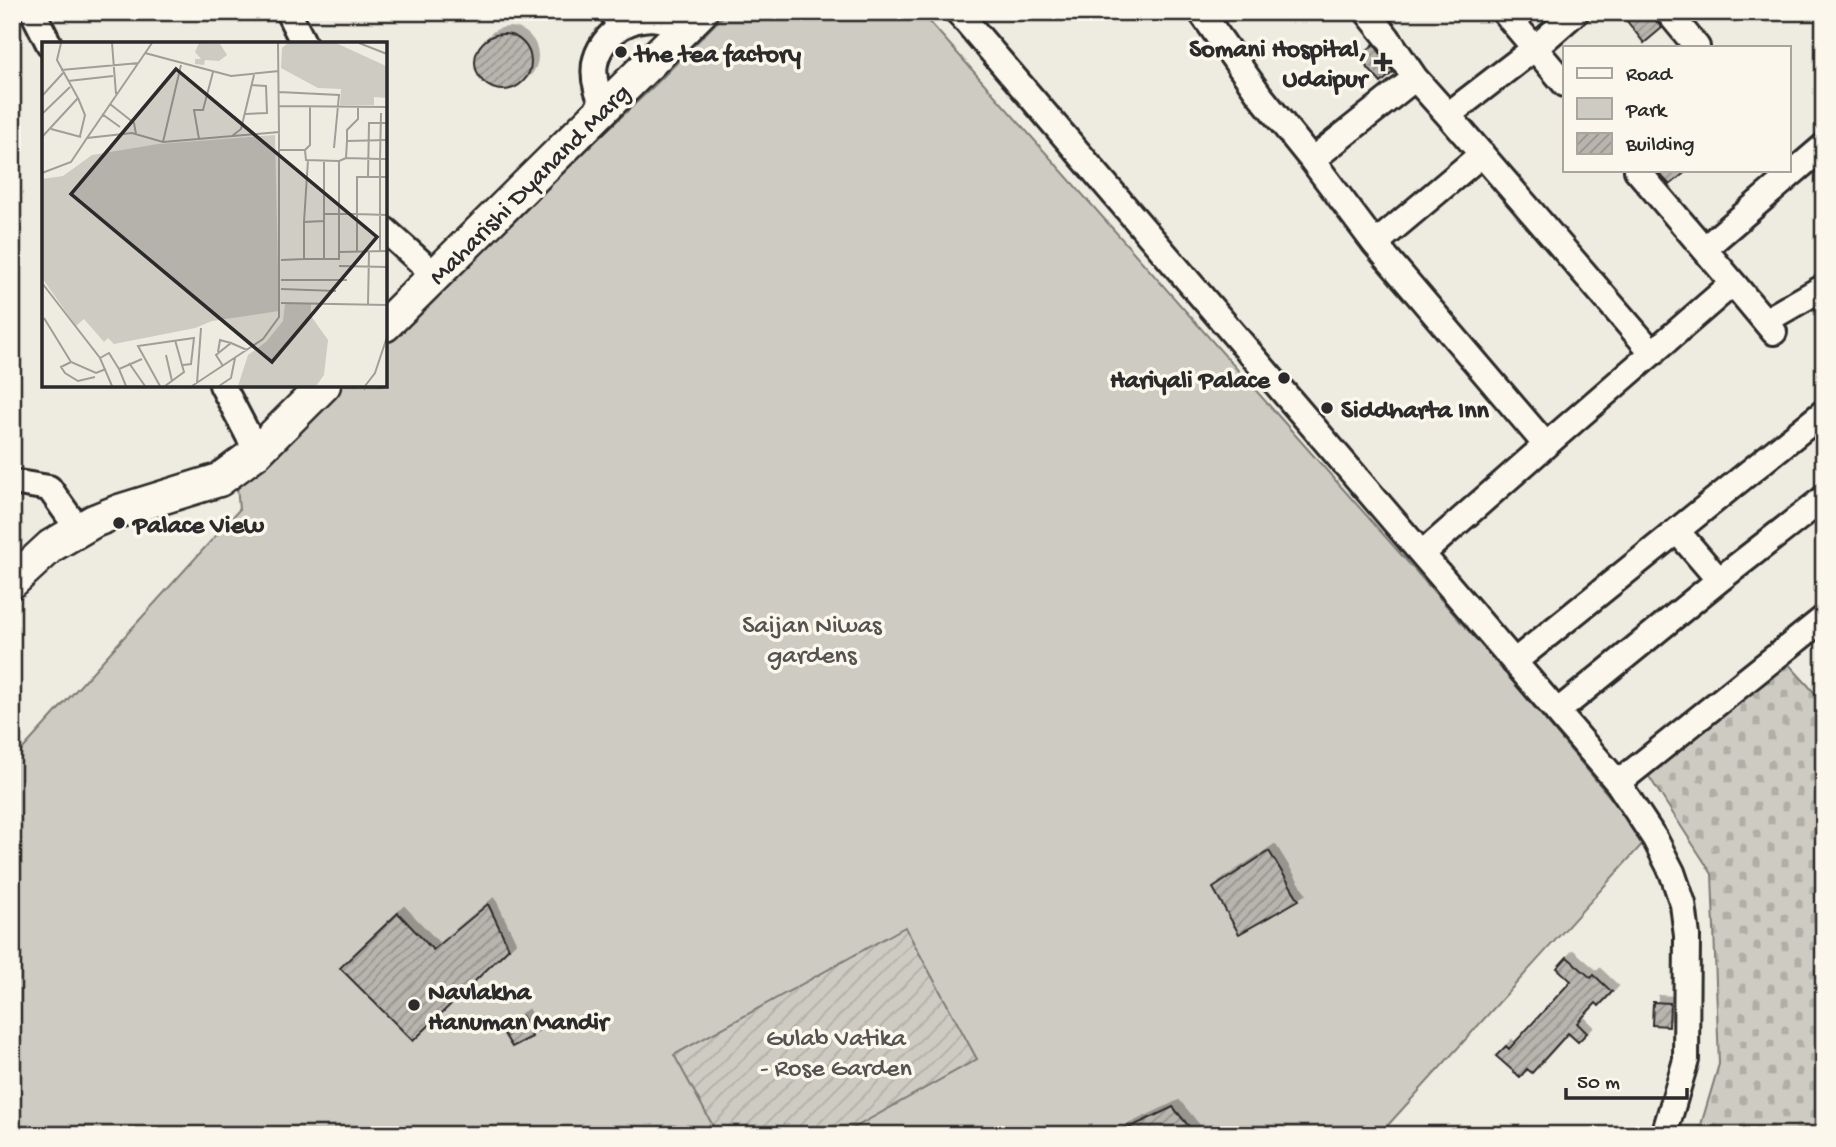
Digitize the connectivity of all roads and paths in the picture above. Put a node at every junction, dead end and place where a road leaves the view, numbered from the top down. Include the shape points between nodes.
1 (33, 12) edge
2 (288, 12) edge
3 (958, 12) edge
4 (1202, 12) edge
5 (1367, 12) edge
6 (1504, 12) edge
7 (1576, 12) edge
8 (1668, 12) edge
9 (616, 20) edge
10 (693, 21) edge
11 (48, 42) edge
12 (303, 42) edge
13 (1696, 46) edge
14 (1535, 48) junction
15 (1415, 78) junction
16 (1563, 82) edge
17 (605, 108) junction
18 (1448, 115) junction
19 (1824, 146) edge
20 (1482, 154) junction
21 (1312, 160) junction
22 (1794, 162) edge
23 (1639, 172) edge
24 (1784, 172) edge
25 (387, 232) edge
26 (1375, 244) junction
27 (1704, 249) junction
28 (435, 275) junction
29 (1733, 283) junction
30 (1824, 287) edge
31 (387, 323) edge
32 (1653, 353) junction
33 (223, 387) edge
34 (322, 387) edge
35 (1824, 412) edge
36 (1546, 445) junction
37 (257, 452) junction
38 (12, 482) edge
39 (1824, 498) edge
40 (78, 529) junction
41 (1677, 531) junction
42 (1422, 554) junction
43 (1719, 580) junction
44 (12, 582) edge
45 (1824, 618) edge
46 (1514, 662) junction
47 (1557, 712) junction
48 (1618, 783) junction
49 (1664, 1135) edge

1 - 11 street
2 - 12 street
3 - 42 street
4 - 21 street
5 - 15 street
6 - 14 street
7 - 14 street
8 - 13 street
9 - 10 street
9 - 17 street via 595,61 596,91
10 - 17 main road, Maharishi Dyanand Marg
14 - 16 street
14 - 18 street
15 - 18 street
15 - 21 street
17 - 28 main road, Maharishi Dyanand Marg
18 - 20 street
19 - 22 street
20 - 26 street
20 - 32 street
21 - 26 street
23 - 27 street
24 - 27 street
25 - 28 street
26 - 36 street
27 - 29 street
28 - 31 main road, Maharishi Dyanand Marg
29 - 30 street via 1770,327
29 - 32 street
32 - 36 street
33 - 37 street
34 - 37 main road
35 - 41 street
36 - 42 street
37 - 40 main road via 219,480 119,511
38 - 40 street via 49,488
39 - 43 street
40 - 44 main road via 51,546
41 - 43 street
41 - 46 street
42 - 46 street
43 - 47 street
45 - 48 street
46 - 47 street
47 - 48 street
48 - 49 street via 1655,839 1683,904 1686,1060

